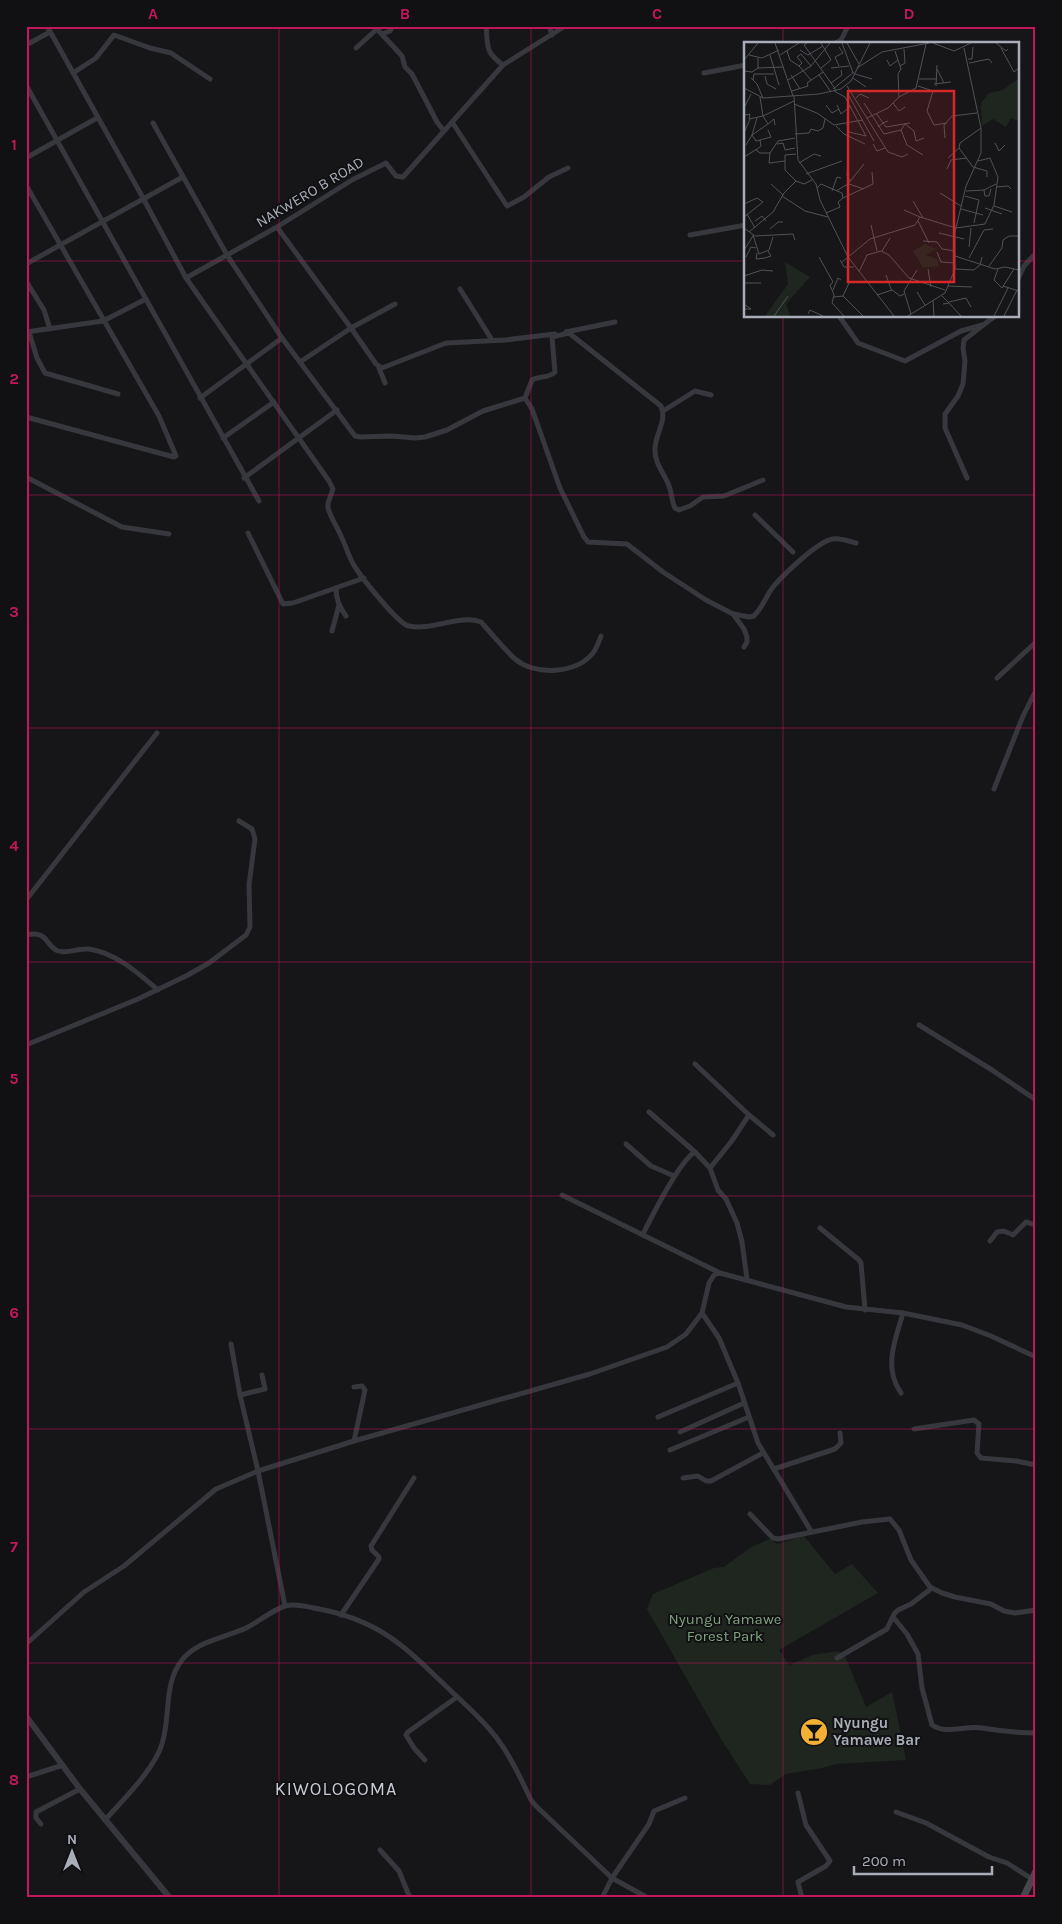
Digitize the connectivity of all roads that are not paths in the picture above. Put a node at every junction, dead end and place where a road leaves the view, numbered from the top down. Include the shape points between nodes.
1 (47, 26) edge
2 (393, 26) edge
3 (486, 26) edge
4 (549, 26) edge
5 (565, 26) edge
6 (848, 26) edge
7 (50, 32) junction
8 (382, 34) junction
9 (552, 34) junction
10 (838, 42) edge
11 (26, 45) edge
12 (356, 48) dead end
13 (744, 64) edge
14 (504, 65) junction
15 (73, 73) junction
16 (704, 73) dead end
17 (210, 79) dead end
18 (26, 85) edge
19 (97, 118) junction
20 (452, 122) junction
21 (153, 123) dead end
22 (444, 130) junction
23 (57, 140) junction
24 (26, 158) edge
25 (568, 168) dead end
26 (182, 175) junction
27 (26, 185) edge
28 (143, 198) junction
29 (102, 220) junction
30 (744, 225) edge
31 (277, 227) junction
32 (690, 236) dead end
33 (59, 244) junction
34 (1036, 253) edge
35 (227, 255) junction
36 (26, 264) edge
37 (1020, 275) edge
38 (186, 278) junction
39 (26, 281) edge
40 (460, 289) dead end
41 (146, 299) junction
42 (395, 304) dead end
43 (840, 318) edge
44 (993, 318) edge
45 (103, 320) junction
46 (615, 322) dead end
47 (987, 323) junction
48 (351, 328) junction
49 (50, 329) junction
50 (27, 332) edge
51 (282, 338) junction
52 (492, 340) junction
53 (300, 362) junction
54 (246, 365) junction
55 (379, 368) junction
56 (385, 383) dead end
57 (118, 394) dead end
58 (711, 396) dead end
59 (200, 398) junction
60 (525, 398) junction
61 (274, 402) junction
62 (336, 410) junction
63 (663, 411) junction
64 (26, 417) edge
65 (223, 438) junction
66 (298, 439) junction
67 (26, 477) edge
68 (244, 478) junction
69 (968, 478) dead end
70 (763, 480) dead end
71 (259, 501) dead end
72 (755, 515) dead end
73 (248, 533) dead end
74 (169, 534) dead end
75 (856, 543) dead end
76 (793, 552) dead end
77 (364, 578) junction
78 (336, 588) junction
79 (339, 605) junction
80 (733, 614) junction
81 (346, 616) dead end
82 (332, 631) dead end
83 (602, 636) dead end
84 (1036, 642) edge
85 (744, 647) dead end
86 (997, 678) dead end
87 (1036, 694) edge
88 (157, 733) dead end
89 (994, 789) dead end
90 (239, 821) dead end
91 (26, 900) edge
92 (26, 935) edge
93 (158, 990) junction
94 (919, 1025) dead end
95 (26, 1045) edge
96 (695, 1064) dead end
97 (1036, 1100) edge
98 (649, 1112) dead end
99 (750, 1115) junction
100 (773, 1135) dead end
101 (626, 1144) dead end
102 (695, 1152) junction
103 (710, 1168) junction
104 (674, 1176) junction
105 (562, 1195) dead end
106 (1036, 1225) edge
107 (820, 1228) dead end
108 (643, 1234) junction
109 (990, 1241) dead end
110 (720, 1273) junction
111 (747, 1279) junction
112 (865, 1310) junction
113 (702, 1313) junction
114 (904, 1313) junction
115 (231, 1344) dead end
116 (1036, 1357) edge
117 (262, 1375) dead end
118 (738, 1383) junction
119 (354, 1387) dead end
120 (901, 1393) dead end
121 (240, 1395) junction
122 (744, 1403) junction
123 (658, 1417) dead end
124 (749, 1417) junction
125 (914, 1429) dead end
126 (680, 1432) dead end
127 (840, 1433) dead end
128 (354, 1441) junction
129 (670, 1450) dead end
130 (764, 1454) junction
131 (1036, 1465) edge
132 (774, 1469) junction
133 (258, 1471) junction
134 (414, 1478) dead end
135 (683, 1478) dead end
136 (750, 1514) dead end
137 (811, 1531) junction
138 (932, 1588) junction
139 (285, 1606) junction
140 (1036, 1610) edge
141 (341, 1614) junction
142 (893, 1617) junction
143 (26, 1644) edge
144 (837, 1658) dead end
145 (457, 1697) junction
146 (26, 1716) edge
147 (1036, 1733) edge
148 (424, 1760) dead end
149 (62, 1765) junction
150 (26, 1777) edge
151 (80, 1789) junction
152 (798, 1794) dead end
153 (685, 1798) dead end
154 (896, 1812) dead end
155 (106, 1819) junction
156 (40, 1824) dead end
157 (380, 1850) dead end
158 (1036, 1871) edge
159 (612, 1878) junction
160 (1032, 1879) junction
161 (170, 1898) edge
162 (410, 1898) edge
163 (602, 1898) edge
164 (648, 1898) edge
165 (802, 1898) edge
166 (1023, 1898) edge

1 - 7 street
2 - 8 street
3 - 14 street via 489,52
4 - 9 street
5 - 9 street
6 - 10 street
7 - 11 street
7 - 15 street
8 - 12 street via 376,29
8 - 22 street via 402,56 405,67
9 - 14 street
13 - 16 street
14 - 20 street
15 - 17 street via 96,58 114,35 171,53
15 - 19 street
18 - 23 street
19 - 23 street
19 - 28 street
20 - 22 street
20 - 25 street via 507,206
21 - 26 street
22 - 31 street, NAKWERO B ROAD via 403,176 396,176 386,163 352,180
23 - 24 street
23 - 29 street
26 - 28 street
26 - 35 street
27 - 33 street
28 - 29 street
28 - 38 street
29 - 33 street
29 - 41 street
30 - 32 street
31 - 35 street, NAKWERO B ROAD
31 - 48 street
33 - 36 street
33 - 45 street
34 - 37 street
35 - 38 street, NAKWERO B ROAD
35 - 51 street
38 - 54 street
39 - 49 street via 44,310
40 - 52 street
41 - 45 street
41 - 59 street
42 - 48 street
43 - 47 street via 858,344 906,361 961,332
44 - 47 street
45 - 49 street
45 - 64 street via 159,416 175,457
46 - 52 street via 547,336
47 - 69 street via 964,340 963,384 944,418 945,428
48 - 53 street
48 - 55 street
49 - 50 street
50 - 57 street via 45,373
51 - 53 street
51 - 54 street
52 - 55 street via 446,343
53 - 62 street
54 - 59 street
54 - 61 street
55 - 56 street
58 - 63 street via 696,391
59 - 65 street
60 - 62 street via 483,411 446,430 415,438 355,436
60 - 63 street via 532,380 555,372 552,337 570,333 662,406
60 - 80 street via 532,409 560,488 588,542 627,544 663,572
61 - 65 street
61 - 66 street
62 - 66 street
63 - 70 street via 663,423 655,448 656,460 670,488 675,508 685,509 703,497 724,496
65 - 68 street
66 - 68 street
66 - 77 street via 333,489 328,502 330,513 350,558
67 - 74 street via 122,527
68 - 71 street
72 - 76 street
73 - 78 street via 283,604
75 - 80 street via 836,538 825,542 791,568 754,616
77 - 78 street
77 - 83 street via 405,625 430,627 476,620 516,660 543,670 569,668 582,662 593,653
78 - 79 street
79 - 81 street
79 - 82 street
80 - 85 street via 747,637
84 - 86 street
87 - 89 street via 1023,716
88 - 91 street
90 - 93 street via 252,829 256,839 249,885 249,932 209,963
92 - 93 street via 46,938 61,952 85,949 103,953 119,960
93 - 95 street
94 - 97 street
96 - 99 street
98 - 102 street
99 - 100 street
99 - 103 street
101 - 104 street via 651,1166
102 - 103 street
102 - 104 street
103 - 111 street via 718,1190 737,1223
104 - 108 street
105 - 108 street
106 - 109 street via 1026,1222 1013,1235 997,1232
107 - 112 street via 860,1260
108 - 110 street
110 - 111 street
110 - 113 street via 714,1275 709,1284
111 - 112 street
112 - 114 street
113 - 118 street via 719,1338
113 - 128 street via 678,1341 634,1360
114 - 116 street via 975,1329
114 - 120 street via 892,1355 894,1384
115 - 121 street
117 - 121 street via 265,1389
118 - 122 street
118 - 123 street
119 - 128 street via 362,1386 365,1390
121 - 133 street
122 - 124 street
122 - 126 street
124 - 129 street
124 - 130 street
125 - 131 street via 974,1420 979,1424 977,1453 981,1458
127 - 132 street via 841,1443 835,1449
128 - 133 street
130 - 132 street
130 - 135 street via 711,1481 698,1476
132 - 137 street
133 - 139 street
133 - 143 street via 216,1489 124,1566 84,1592
134 - 141 street via 371,1546 379,1559
136 - 137 street via 775,1539
137 - 138 street via 890,1519 899,1530 911,1560
138 - 140 street via 955,1597 991,1604 1004,1611
138 - 142 street via 898,1610
139 - 141 street via 303,1606
139 - 155 street via 246,1628 189,1652 180,1662 169,1690 162,1746 141,1778
141 - 145 street via 387,1633
142 - 144 street via 887,1628
142 - 147 street via 918,1654 922,1688 932,1725 946,1729 980,1728 996,1732
145 - 148 street via 406,1735
145 - 159 street via 501,1744 536,1806
146 - 149 street
149 - 150 street
149 - 151 street
151 - 155 street
151 - 156 street via 36,1812
152 - 165 street via 806,1824 830,1861 798,1882
153 - 159 street via 654,1811 649,1824
154 - 160 street via 926,1823
155 - 161 street
157 - 162 street via 399,1871
158 - 160 main road
159 - 163 street
159 - 164 street
160 - 166 main road

